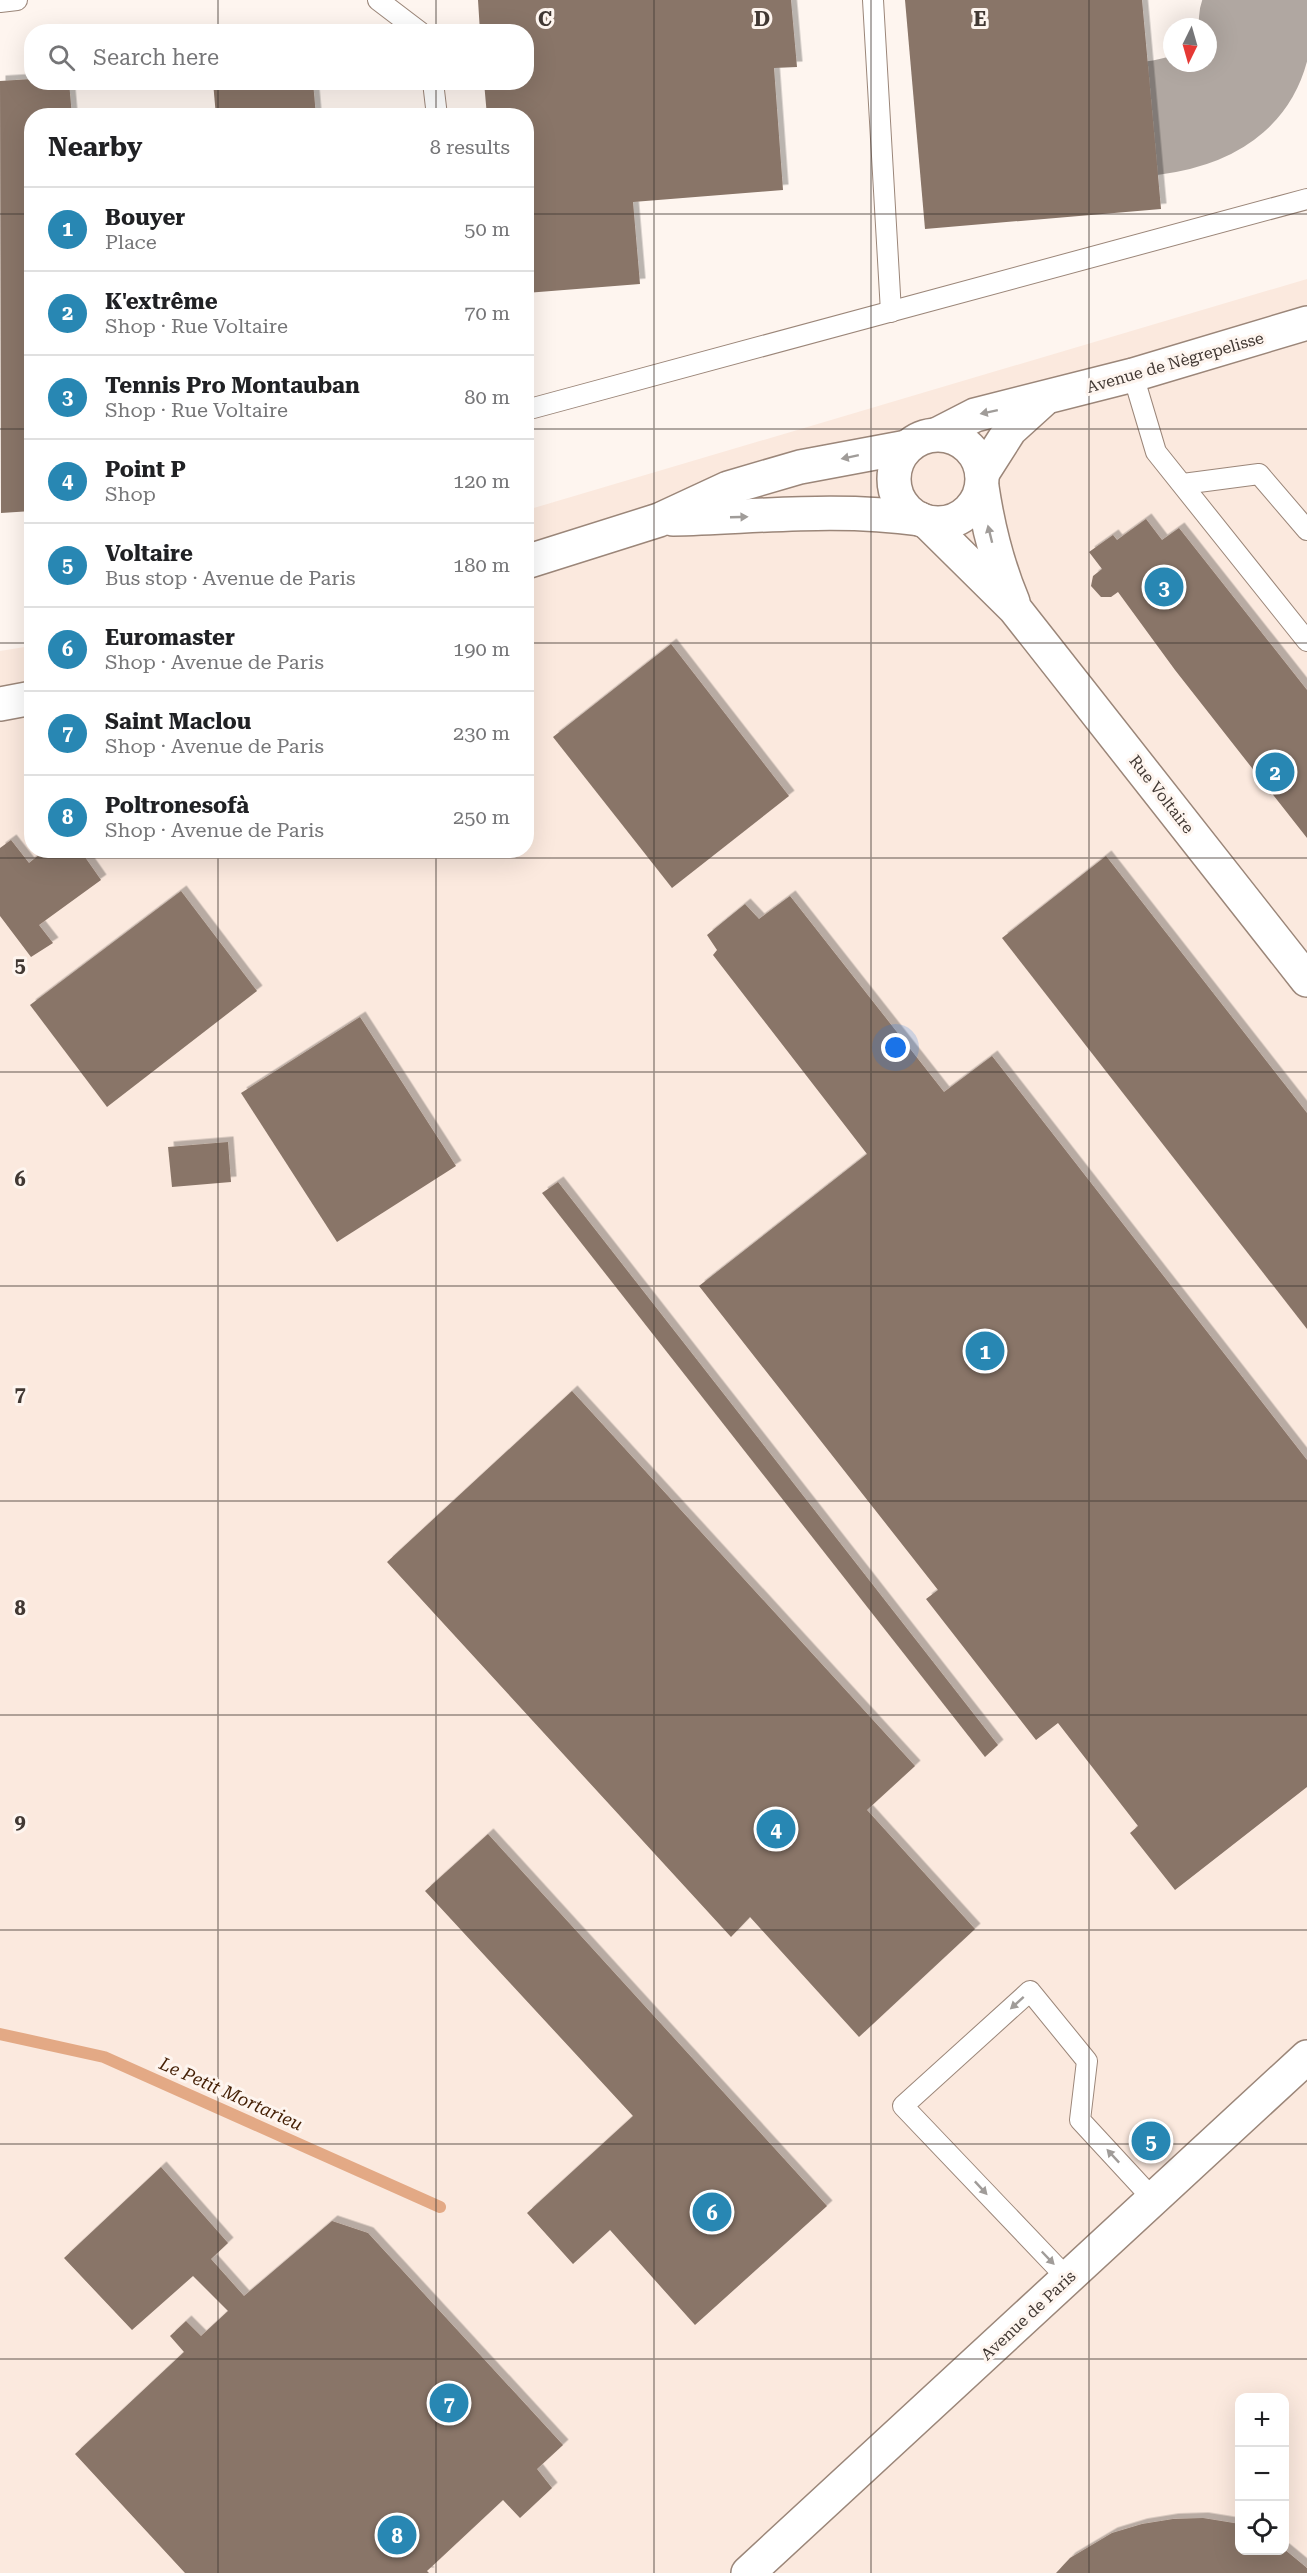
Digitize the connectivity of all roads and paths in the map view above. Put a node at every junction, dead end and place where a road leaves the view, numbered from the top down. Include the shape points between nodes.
1 (17, 0) edge
2 (378, 0) edge
3 (873, 0) edge
4 (0, 2) edge
5 (410, 24) edge
6 (434, 90) edge
7 (436, 108) edge
8 (1307, 199) edge
9 (891, 312) junction
10 (1307, 323) edge
11 (1133, 375) junction
12 (1043, 400) junction
13 (534, 408) edge
14 (938, 434) junction
15 (907, 447) junction
16 (982, 480) junction
17 (1182, 484) junction
18 (659, 520) junction
19 (923, 521) junction
20 (1307, 530) edge
21 (534, 559) edge
22 (1016, 609) junction
23 (1307, 641) edge
24 (24, 700) edge
25 (0, 704) edge
26 (1307, 980) edge
27 (1307, 2057) edge
28 (1153, 2199) junction
29 (1067, 2278) junction
30 (748, 2573) edge

1 - 4 lane
2 - 5 lane
3 - 9 lane
6 - 7 lane
8 - 9 lane
9 - 13 lane
10 - 11 main road, Avenue de Nègrepelisse
11 - 12 main road, Avenue de Nègrepelisse
11 - 17 lane via 1156,452
12 -> 14 main road, Avenue de Nègrepelisse via 975,415
12 - 16 main road, Avenue de Nègrepelisse via 1010,430
14 - 15 main road via 921,437
14 - 16 main road via 954,437 968,446 978,459
15 -> 18 main road via 800,467 728,488
15 - 19 main road via 894,472 894,487 908,512
16 - 19 main road via 977,500 968,512 941,523
22 -> 16 main road, Rue Voltaire via 993,547
17 - 20 lane via 1259,474
17 - 23 lane
18 -> 19 main road via 810,512 877,513
18 - 21 main road
19 - 22 main road, Rue Voltaire
22 - 26 main road, Rue Voltaire
24 - 25 main road
27 - 28 main road, Avenue de Paris
28 - 29 main road, Avenue de Paris
28 -> 29 lane via 1080,2120 1087,2061 1030,1991 903,2106
29 - 30 main road, Avenue de Paris

